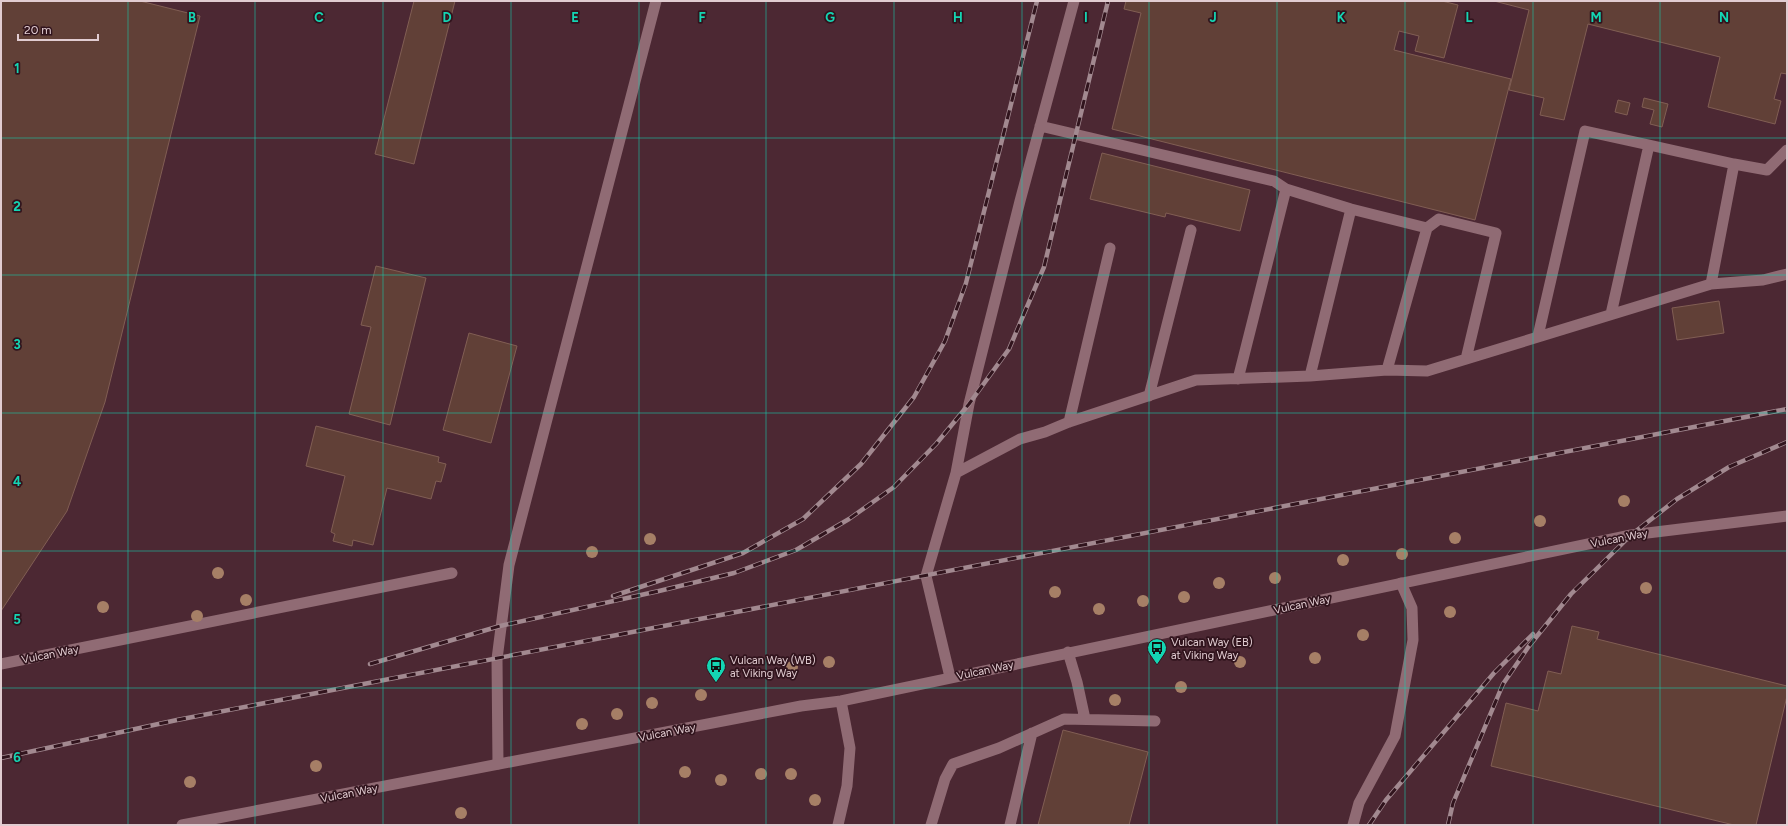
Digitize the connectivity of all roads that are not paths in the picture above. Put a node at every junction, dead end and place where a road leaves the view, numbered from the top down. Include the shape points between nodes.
1 (656, 1) edge
2 (1074, 1) edge
3 (1040, 126) junction
4 (1649, 145) junction
5 (1787, 150) edge
6 (1734, 164) junction
7 (1286, 189) junction
8 (1351, 209) junction
9 (1427, 228) junction
10 (1191, 230) dead end
11 (1110, 248) dead end
12 (1787, 274) edge
13 (1711, 284) junction
14 (1611, 314) junction
15 (1538, 336) junction
16 (1466, 359) junction
17 (1387, 370) junction
18 (1310, 376) junction
19 (1238, 378) junction
20 (1149, 396) junction
21 (1068, 422) junction
22 (956, 473) junction
23 (1787, 516) edge
24 (452, 573) dead end
25 (1401, 583) junction
26 (1068, 652) junction
27 (1, 664) edge
28 (950, 677) junction
29 (841, 701) junction
30 (1085, 719) junction
31 (1155, 721) dead end
32 (1032, 733) junction
33 (498, 764) junction
34 (182, 825) edge
35 (838, 825) edge
36 (932, 825) edge
37 (1010, 825) edge
38 (1353, 825) edge

1 - 33 street via 509,565 497,659
2 - 3 street
3 - 7 street via 1274,181
3 - 22 street via 969,404
4 - 6 street
4 - 14 street
4 - 15 street via 1586,131
5 - 6 street via 1767,170
6 - 13 street
7 - 8 street
7 - 19 street
8 - 9 street
8 - 18 street
9 - 16 street via 1439,219 1496,233
9 - 17 street
10 - 20 street
11 - 21 street
12 - 13 street via 1763,280
13 - 14 street
14 - 15 street
15 - 16 street
16 - 17 street via 1427,371
17 - 18 street
18 - 19 street
19 - 20 street via 1196,380
20 - 21 street
21 - 22 street via 1020,439
22 - 28 street via 926,576
23 - 25 street, Vulcan Way via 1631,535
24 - 27 street, Vulcan Way
25 - 26 street, Vulcan Way
25 - 38 street via 1412,608 1413,640 1395,736 1359,803
26 - 28 street, Vulcan Way
26 - 30 street
28 - 29 street, Vulcan Way
29 - 33 street, Vulcan Way via 801,706
29 - 35 street via 850,748 847,786
30 - 31 street
30 - 32 street via 1064,719
32 - 36 street via 953,764 944,779
32 - 37 street
33 - 34 street, Vulcan Way

